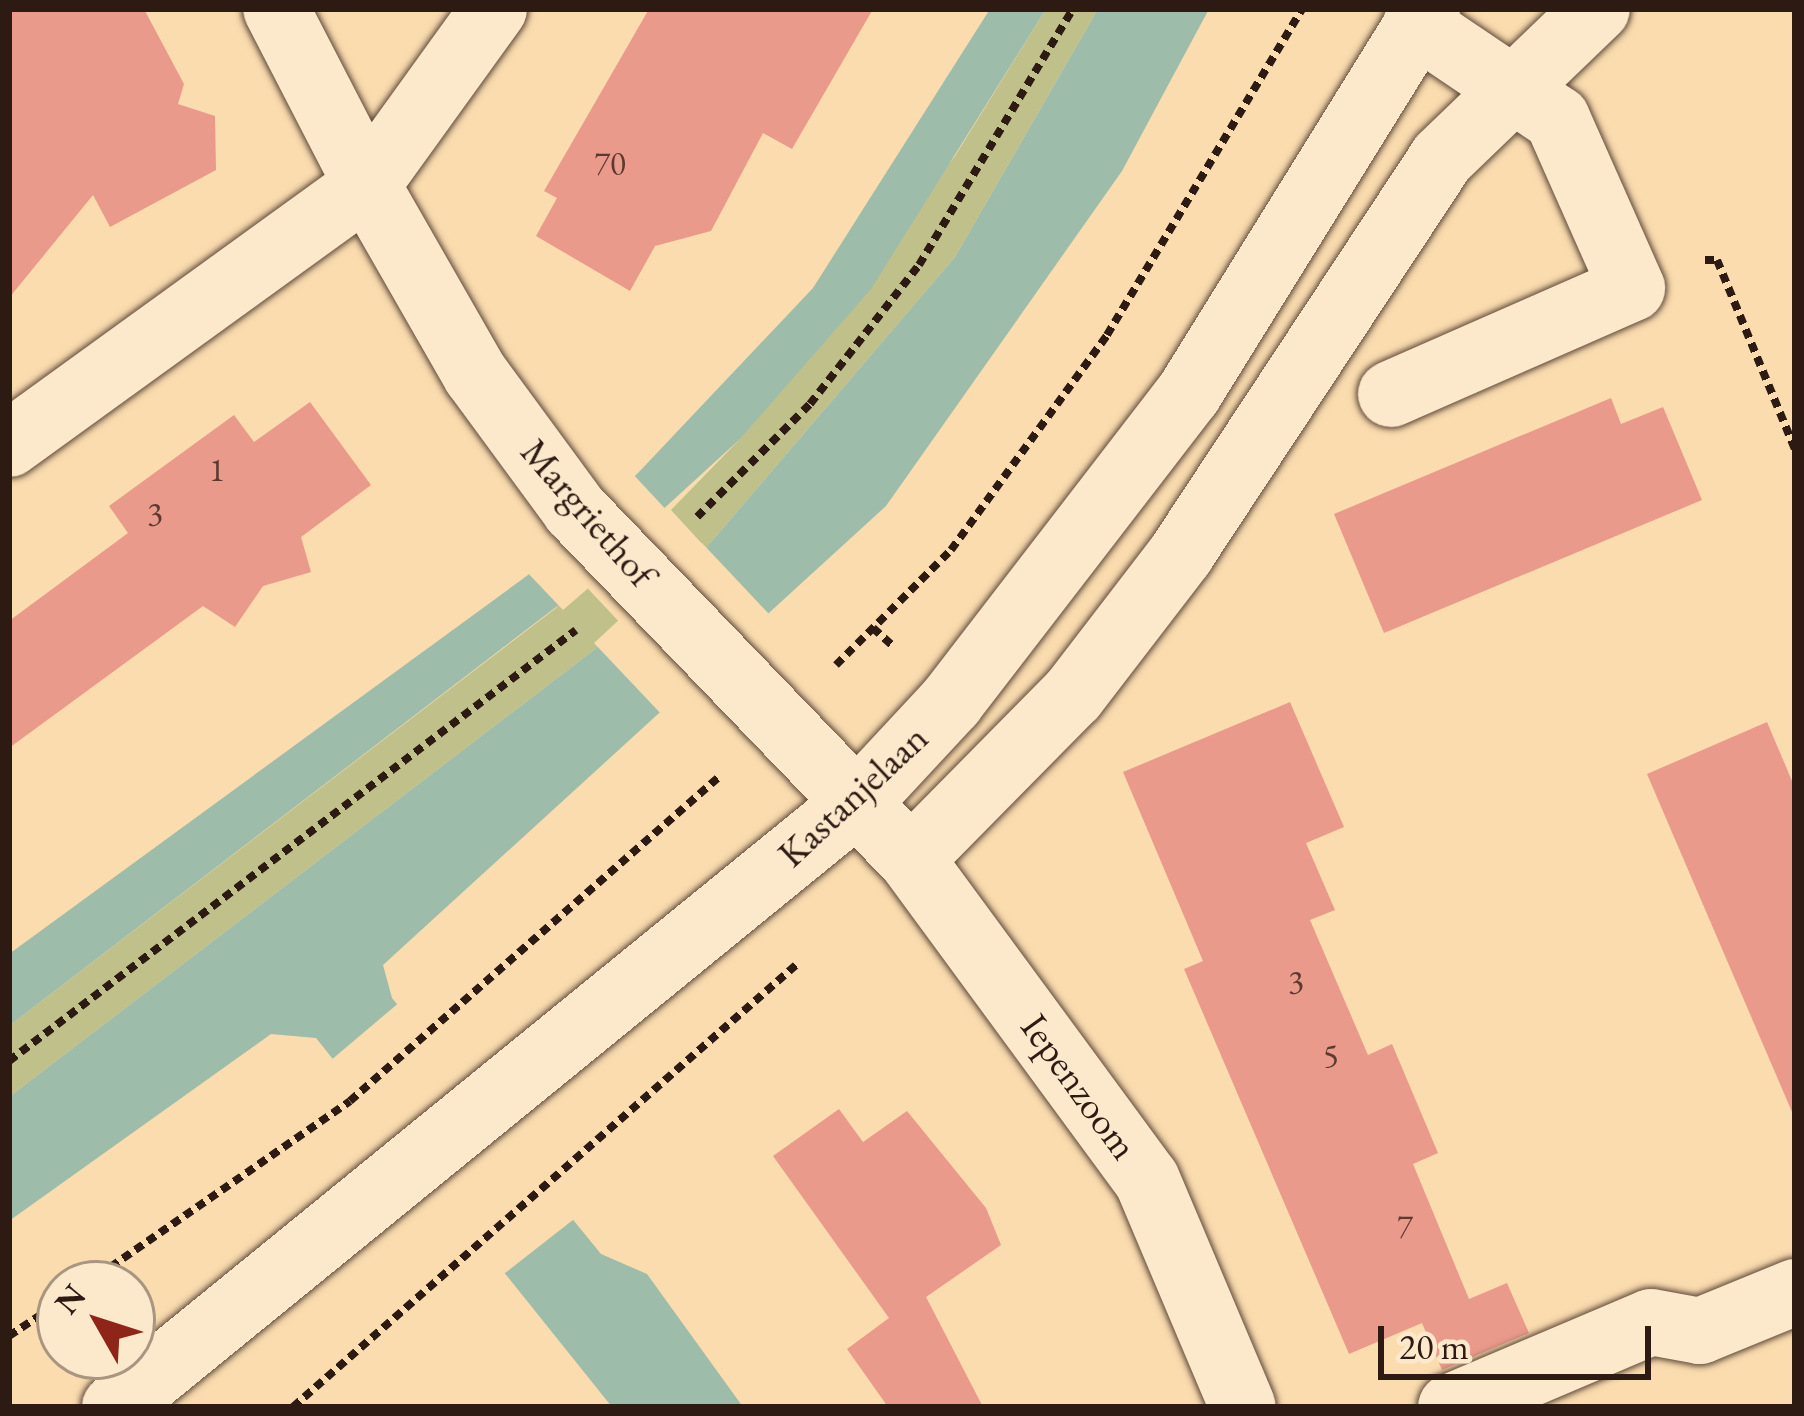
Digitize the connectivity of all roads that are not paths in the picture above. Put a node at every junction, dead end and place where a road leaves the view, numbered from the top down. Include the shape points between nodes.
1 (276, 9) edge
2 (494, 9) edge
3 (1597, 9) edge
4 (1422, 16) edge
5 (1517, 87) junction
6 (367, 185) junction
7 (1391, 394) dead end
8 (9, 444) edge
9 (859, 801) junction
10 (911, 859) junction
11 (1795, 1292) edge
12 (115, 1407) edge
13 (1243, 1407) edge
14 (1451, 1407) edge

1 - 6 street, Margriethof
2 - 6 street
3 - 5 street, Kastanjelaan
4 - 5 street, Kastanjelaan
4 - 9 street, Kastanjelaan via 1189,393 951,702
5 - 7 street, Kastanjelaan via 1557,119 1632,288
5 - 10 street, Kastanjelaan via 1442,158 1181,554 1073,695
6 - 8 street
6 - 9 street, Margriethof via 476,375 575,510
9 - 10 street, Iepenzoom
9 - 12 street, Kastanjelaan
10 - 13 street, Iepenzoom via 1147,1180
11 - 14 street via 1700,1331 1651,1322

